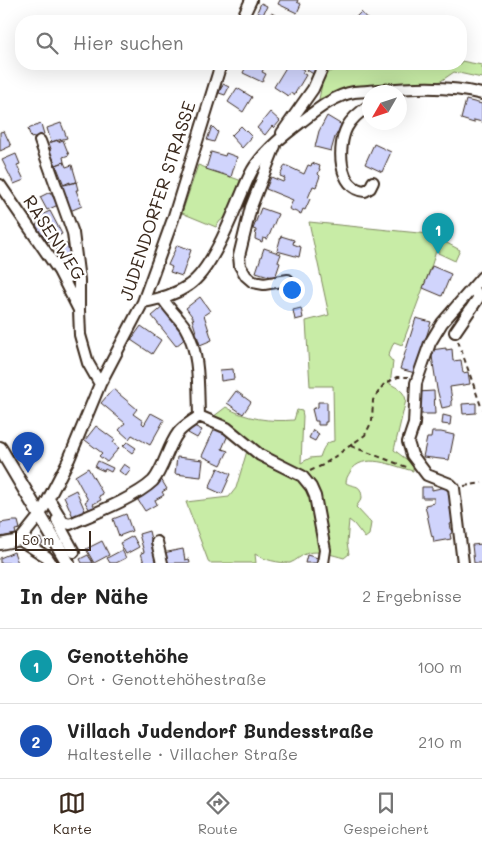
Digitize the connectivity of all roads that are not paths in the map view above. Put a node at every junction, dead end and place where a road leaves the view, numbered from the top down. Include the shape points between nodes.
1 (251, 0) edge
2 (244, 15) edge
3 (218, 70) edge
4 (321, 70) edge
5 (409, 88) joint
6 (482, 94) edge
7 (362, 111) edge
8 (40, 141) dead end
9 (277, 141) junction
10 (373, 182) dead end
11 (0, 185) edge
12 (482, 277) edge
13 (288, 280) dead end
14 (473, 287) junction
15 (163, 299) junction
16 (143, 302) junction
17 (79, 310) junction
18 (456, 332) road end
19 (100, 384) junction
20 (199, 416) junction
21 (0, 448) edge
22 (49, 498) junction
23 (40, 515) junction
24 (60, 518) junction
25 (20, 540) junction
26 (156, 542) dead end
27 (0, 544) edge
28 (71, 557) edge
29 (51, 563) edge
30 (162, 563) edge
31 (323, 563) edge
32 (463, 563) edge

1 - 2 street
3 - 16 street, JUDENDORFER STRASSE via 173,219
4 - 9 street via 313,89
5 - 6 street via 460,89
5 - 9 street via 349,93 324,104
7 - 10 street via 347,128 342,140 342,156 346,177 352,186 365,191
8 - 17 street, RASENWEG via 73,233 80,280
9 - 13 street via 251,207 239,256 240,266 253,282 264,284
9 - 15 street via 254,167 227,228 202,271 188,286
11 - 17 street, RASENWEG via 59,271
12 - 14 street
14 - 18 street via 479,297
14 - 32 street via 434,336 418,377 414,424 408,447 427,475 454,488
15 - 16 street
15 - 20 street via 189,336 198,373
16 - 19 street, JUDENDORFER STRASSE
17 - 19 street, RASENWEG via 80,335 88,363
19 - 22 street, JUDENDORFER STRASSE
20 - 24 street via 179,432 152,482 70,524
20 - 31 street via 227,428 260,455 302,476 315,496 325,550
21 - 23 main road
22 - 23 street, JUDENDORFER STRASSE
22 - 24 street
23 - 25 street, JUDENDORFER STRASSE
23 - 28 main road
24 - 28 street via 57,520
25 - 27 street
25 - 29 street
26 - 30 street

